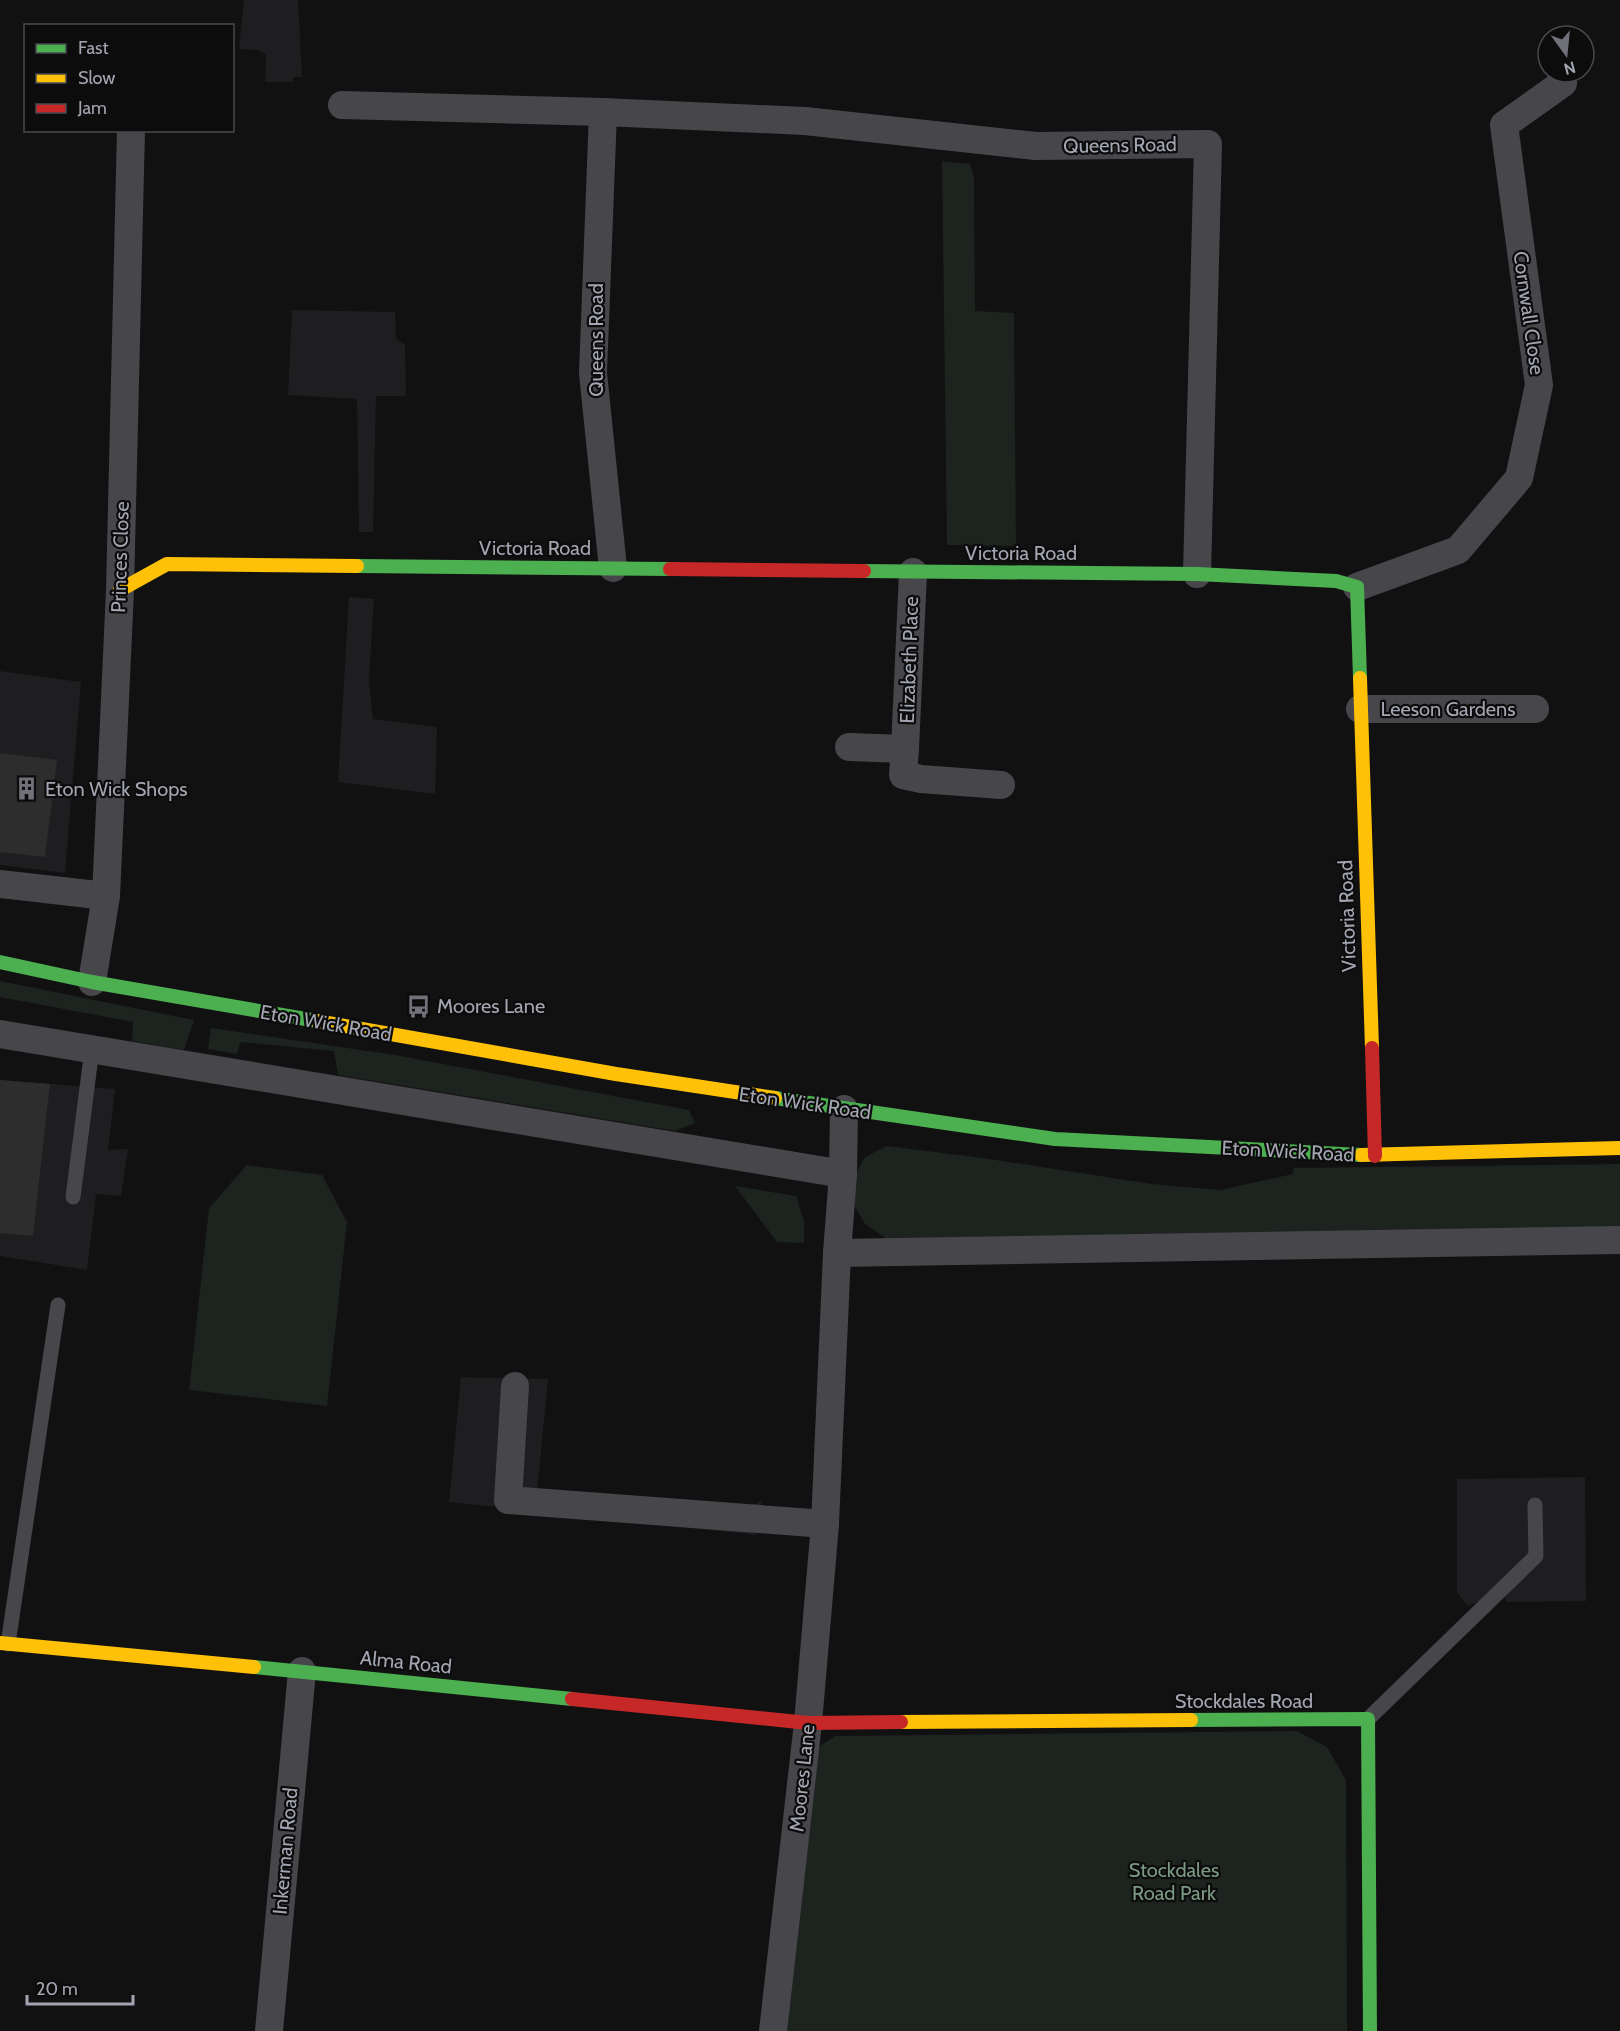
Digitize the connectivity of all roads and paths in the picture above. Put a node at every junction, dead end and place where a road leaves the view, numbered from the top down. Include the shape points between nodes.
1 (1562, 84) edge
2 (342, 105) dead end
3 (603, 112) junction
4 (131, 132) edge
5 (613, 568) junction
6 (913, 572) junction
7 (1197, 574) junction
8 (1357, 587) junction
9 (120, 590) junction
10 (1535, 709) dead end
11 (1360, 710) junction
12 (849, 747) dead end
13 (905, 749) junction
14 (1001, 785) dead end
15 (0, 884) edge
16 (106, 896) junction
17 (0, 962) edge
18 (92, 982) junction
19 (0, 1034) edge
20 (92, 1049) junction
21 (844, 1108) junction
22 (1620, 1148) edge
23 (1375, 1156) junction
24 (843, 1173) junction
25 (73, 1197) dead end
26 (1620, 1240) edge
27 (837, 1253) junction
28 (58, 1305) dead end
29 (515, 1386) dead end
30 (1535, 1505) dead end
31 (825, 1524) junction
32 (4, 1643) edge
33 (302, 1671) junction
34 (1368, 1719) junction
35 (808, 1723) junction
36 (269, 2031) edge
37 (773, 2031) edge
38 (1370, 2031) edge

1 - 8 street, Cornwall Close via 1504,125 1539,386 1519,478 1458,549
2 - 3 street, Queens Road
3 - 5 street, Queens Road via 592,373
3 - 7 street, Queens Road via 805,121 1036,146 1208,144
4 - 9 street, Princes Close
5 - 6 street, Victoria Road
5 - 9 street, Victoria Road via 167,564
6 - 7 street, Victoria Road
6 - 13 street, Elizabeth Place
7 - 8 street, Victoria Road via 1336,581
8 - 11 street, Victoria Road
9 - 16 street, Princes Close
10 - 11 street, Leeson Gardens
11 - 23 street, Victoria Road
12 - 13 street, Elizabeth Place
13 - 14 street, Elizabeth Place via 903,775
15 - 16 street
16 - 18 street, Princes Close
17 - 18 street, Eton Wick Road
18 - 21 street, Eton Wick Road via 616,1074
19 - 20 street
20 - 24 street
20 - 25 lane
21 - 23 street, Eton Wick Road via 1055,1139
21 - 24 street, Moores Lane
22 - 23 street, Eton Wick Road
24 - 27 street, Moores Lane
26 - 27 street
27 - 31 street, Moores Lane
28 - 32 lane
29 - 31 street via 508,1500
30 - 34 lane via 1536,1556
31 - 35 street, Moores Lane
32 - 33 street, Alma Road
33 - 35 street, Alma Road
33 - 36 street, Inkerman Road
34 - 35 street, Stockdales Road
34 - 38 street
35 - 37 street, Moores Lane

